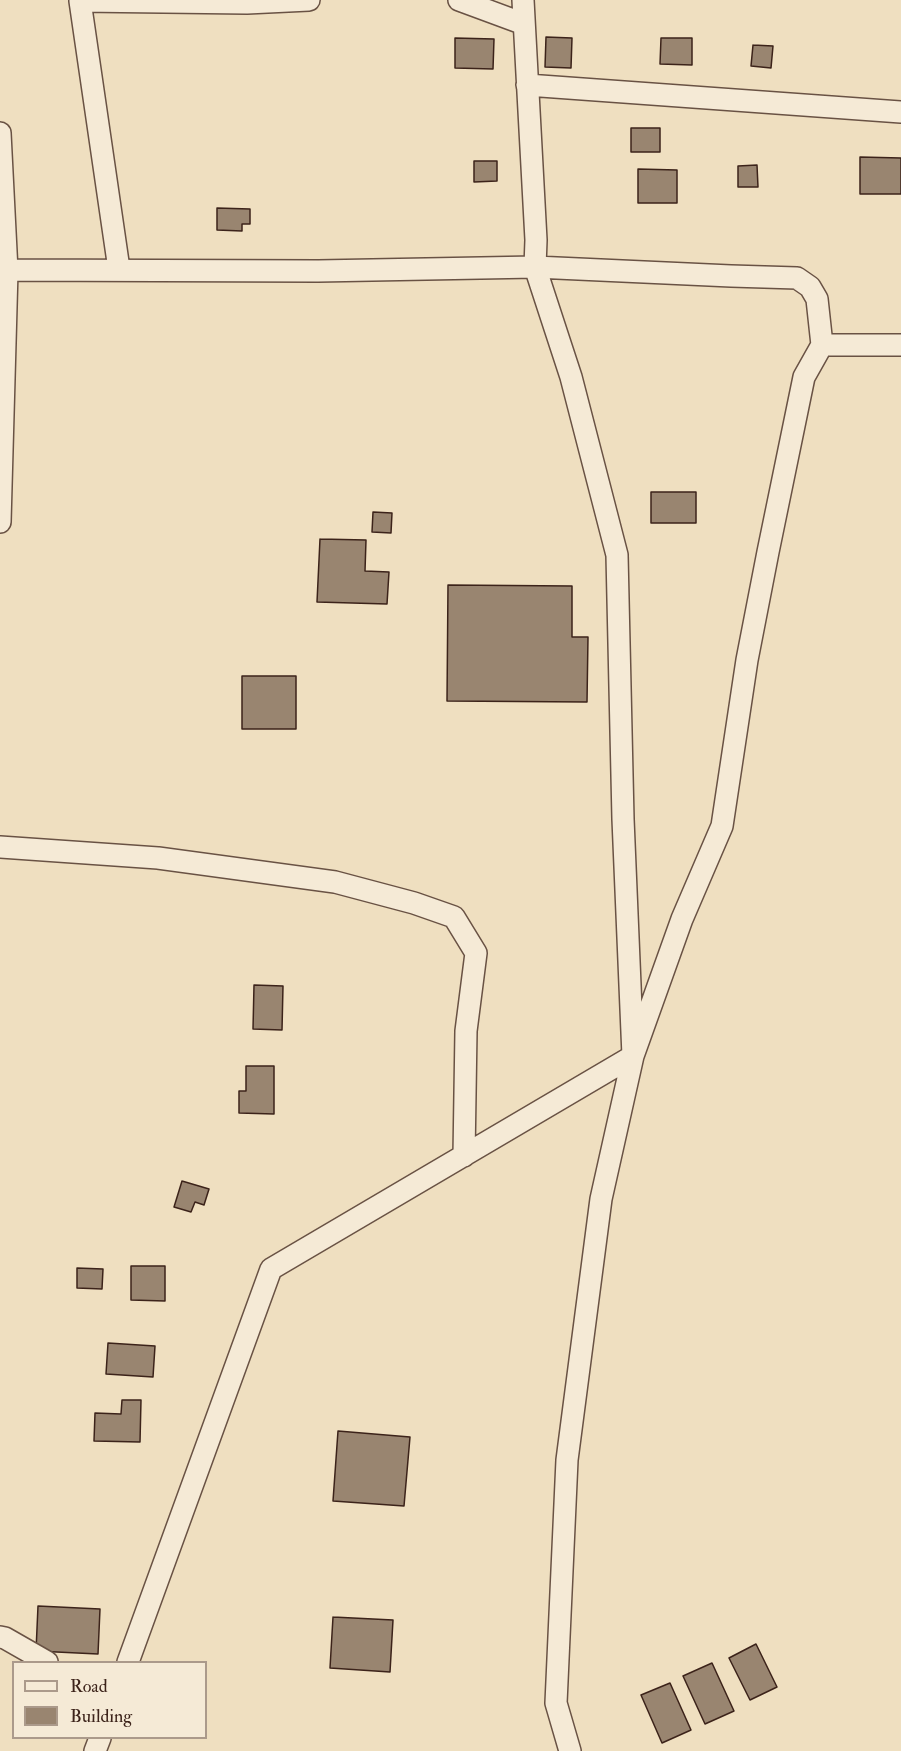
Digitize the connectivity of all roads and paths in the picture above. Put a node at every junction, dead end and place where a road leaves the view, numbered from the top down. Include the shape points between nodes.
1 (309, 0) edge
2 (459, 0) edge
3 (523, 0) edge
4 (524, 24) junction
5 (527, 85) junction
6 (901, 112) edge
7 (0, 133) edge
8 (535, 267) junction
9 (119, 269) junction
10 (3, 271) edge
11 (822, 345) junction
12 (901, 345) edge
13 (0, 522) edge
14 (0, 848) edge
15 (633, 1056) junction
16 (464, 1156) junction
17 (0, 1637) edge
18 (45, 1661) edge
19 (128, 1661) edge
20 (570, 1751) edge

1 - 9 street via 80,1
2 - 4 street
3 - 4 street
4 - 5 street
5 - 6 street
5 - 8 street
7 - 10 street
8 - 9 street
8 - 11 street via 797,278 810,287 817,299
8 - 15 street via 571,378 617,555
9 - 10 street
10 - 13 street
11 - 12 street
11 - 15 street via 804,377 747,660 722,826 682,919
14 - 16 street via 158,858 335,882 454,917 476,953 466,1031
15 - 16 street
15 - 20 street via 601,1199 567,1460 556,1702
16 - 19 street via 271,1269
17 - 18 street

